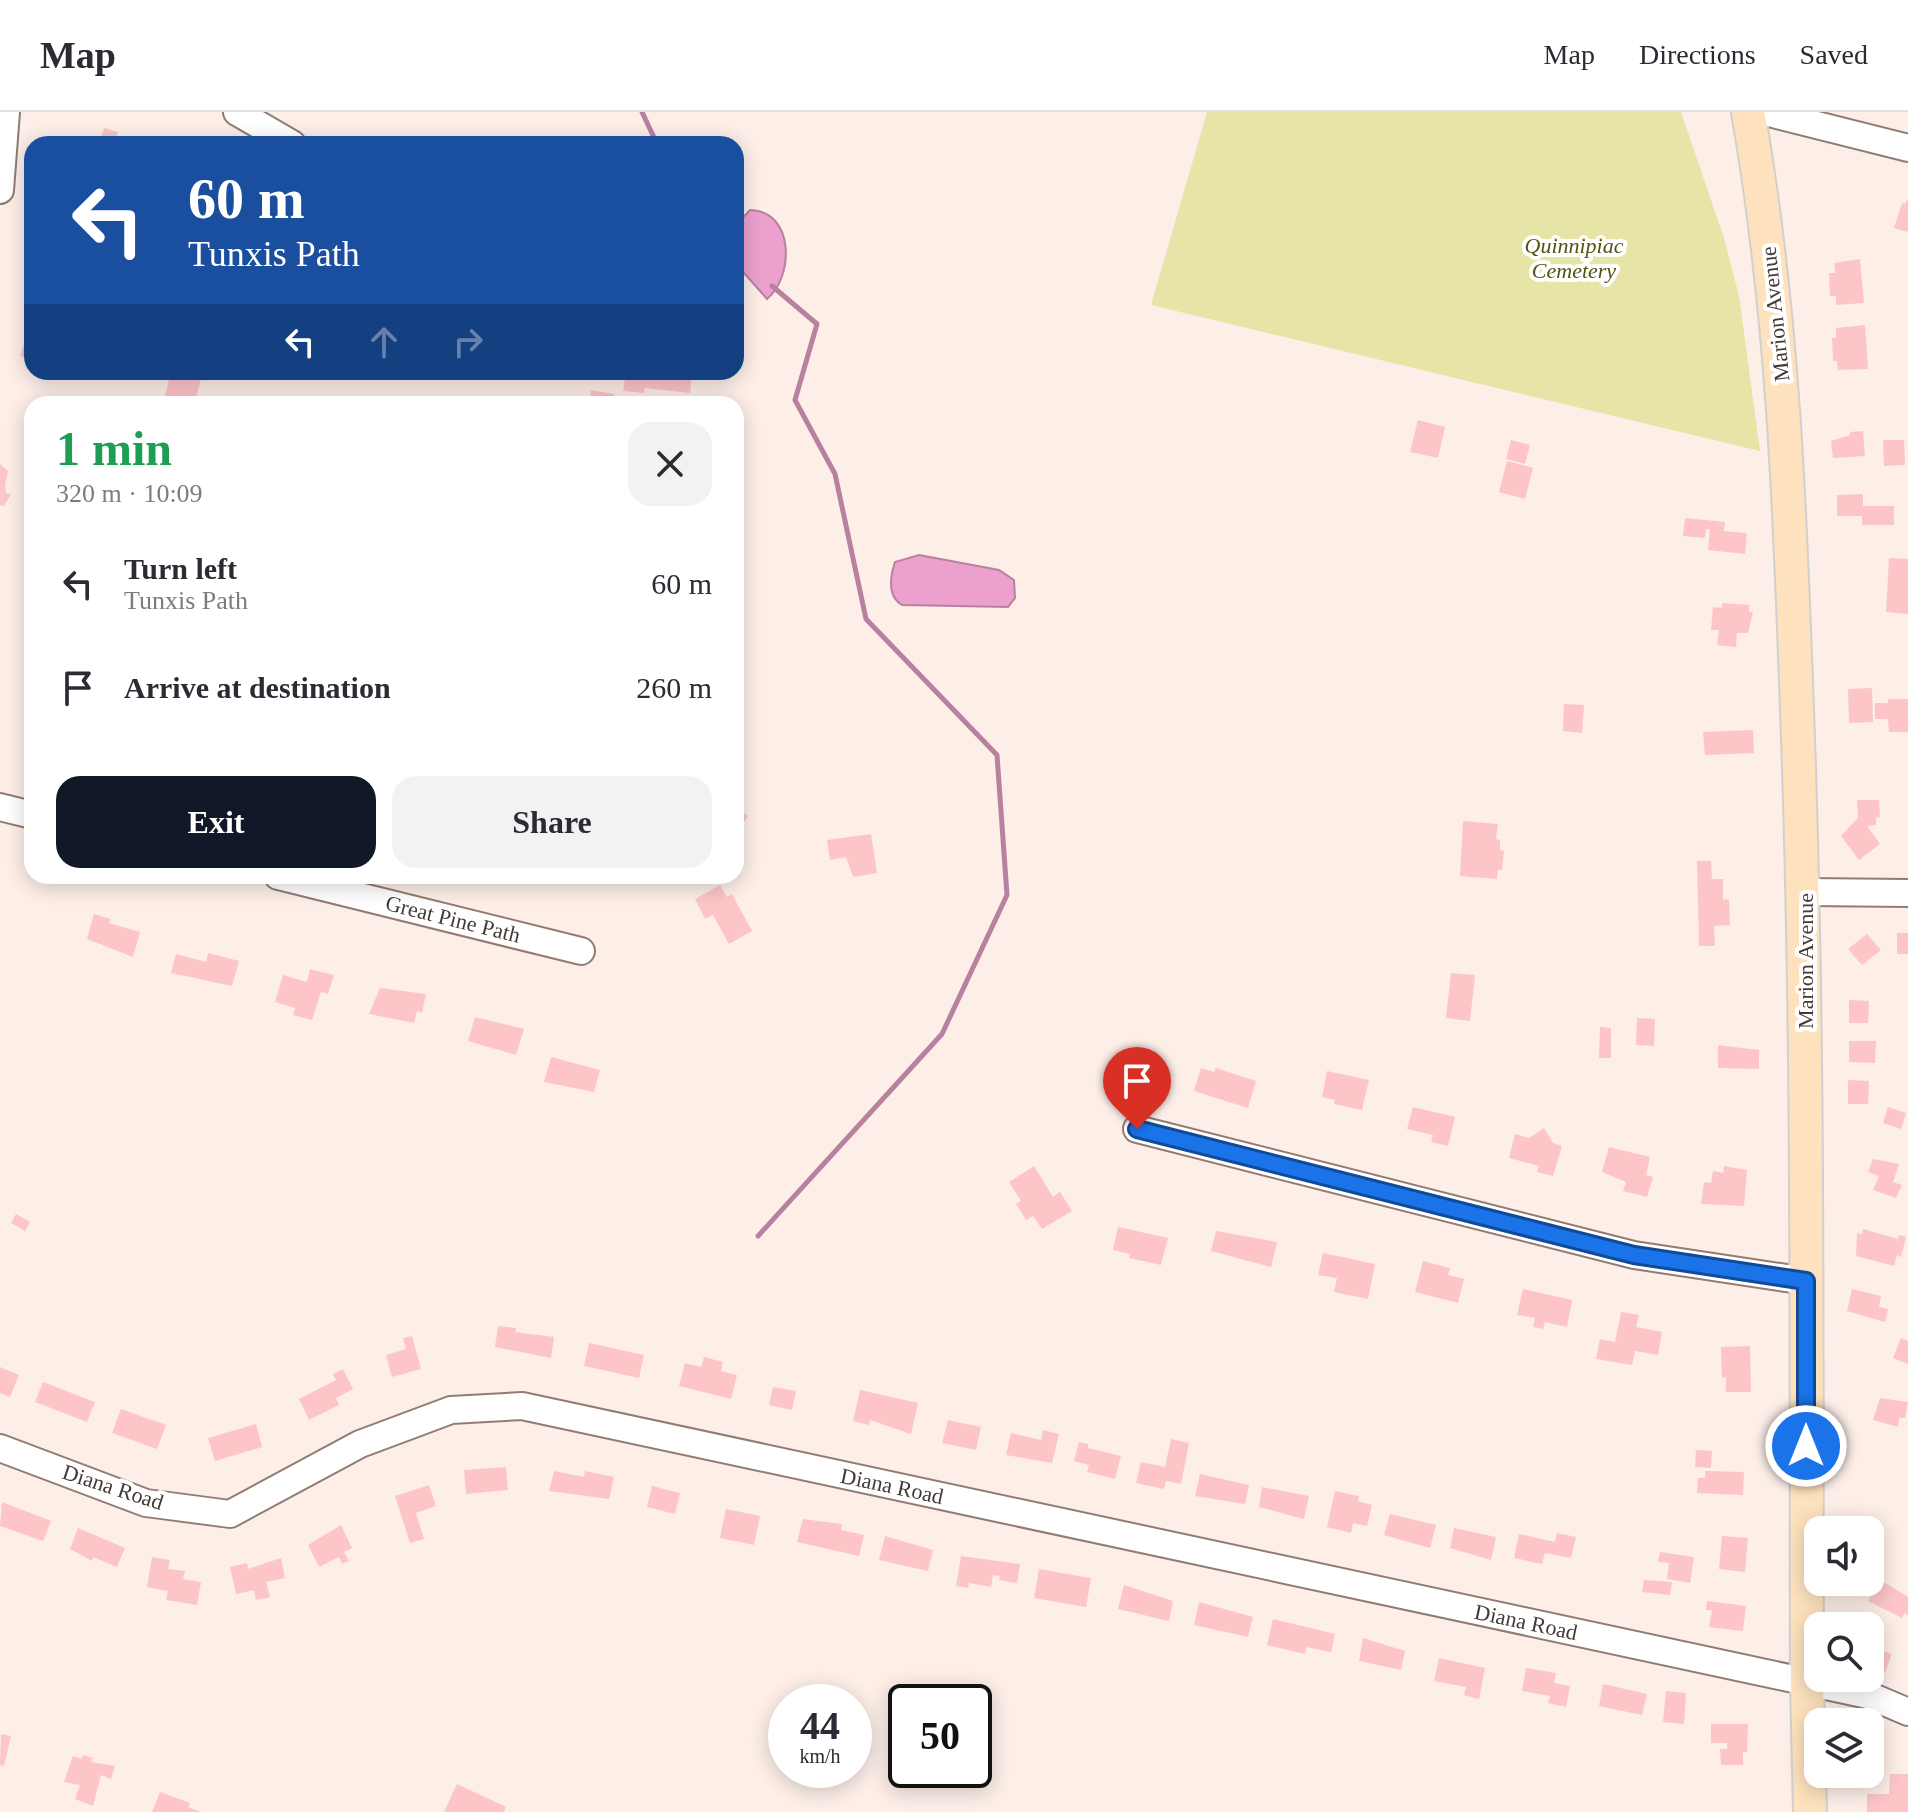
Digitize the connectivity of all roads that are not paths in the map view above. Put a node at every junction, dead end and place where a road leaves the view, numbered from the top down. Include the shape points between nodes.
1 (6, 112) edge
2 (237, 112) edge
3 (1748, 112) edge
4 (1765, 112) edge
5 (278, 136) edge
6 (1908, 148) edge
7 (0, 190) edge
8 (0, 807) edge
9 (24, 813) edge
10 (310, 884) edge
11 (1805, 892) junction
12 (1908, 893) edge
13 (581, 951) dead end
14 (1137, 1129) dead end
15 (1806, 1281) junction
16 (0, 1448) edge
17 (1807, 1612) edge
18 (1804, 1682) edge
19 (1807, 1692) edge
20 (1853, 1692) edge
21 (1908, 1712) edge
22 (1810, 1812) edge

1 - 7 street
2 - 5 street
3 - 11 main road, Marion Avenue via 1781,358
4 - 6 street
8 - 9 street
10 - 13 street, Great Pine Path
11 - 12 street
11 - 15 main road, Marion Avenue
14 - 15 street via 1634,1255
15 - 17 main road, Marion Avenue
16 - 18 street, Diana Road via 146,1503 230,1514 360,1444 438,1414 522,1406
19 - 22 main road, Marion Avenue
20 - 21 street, Diana Road

